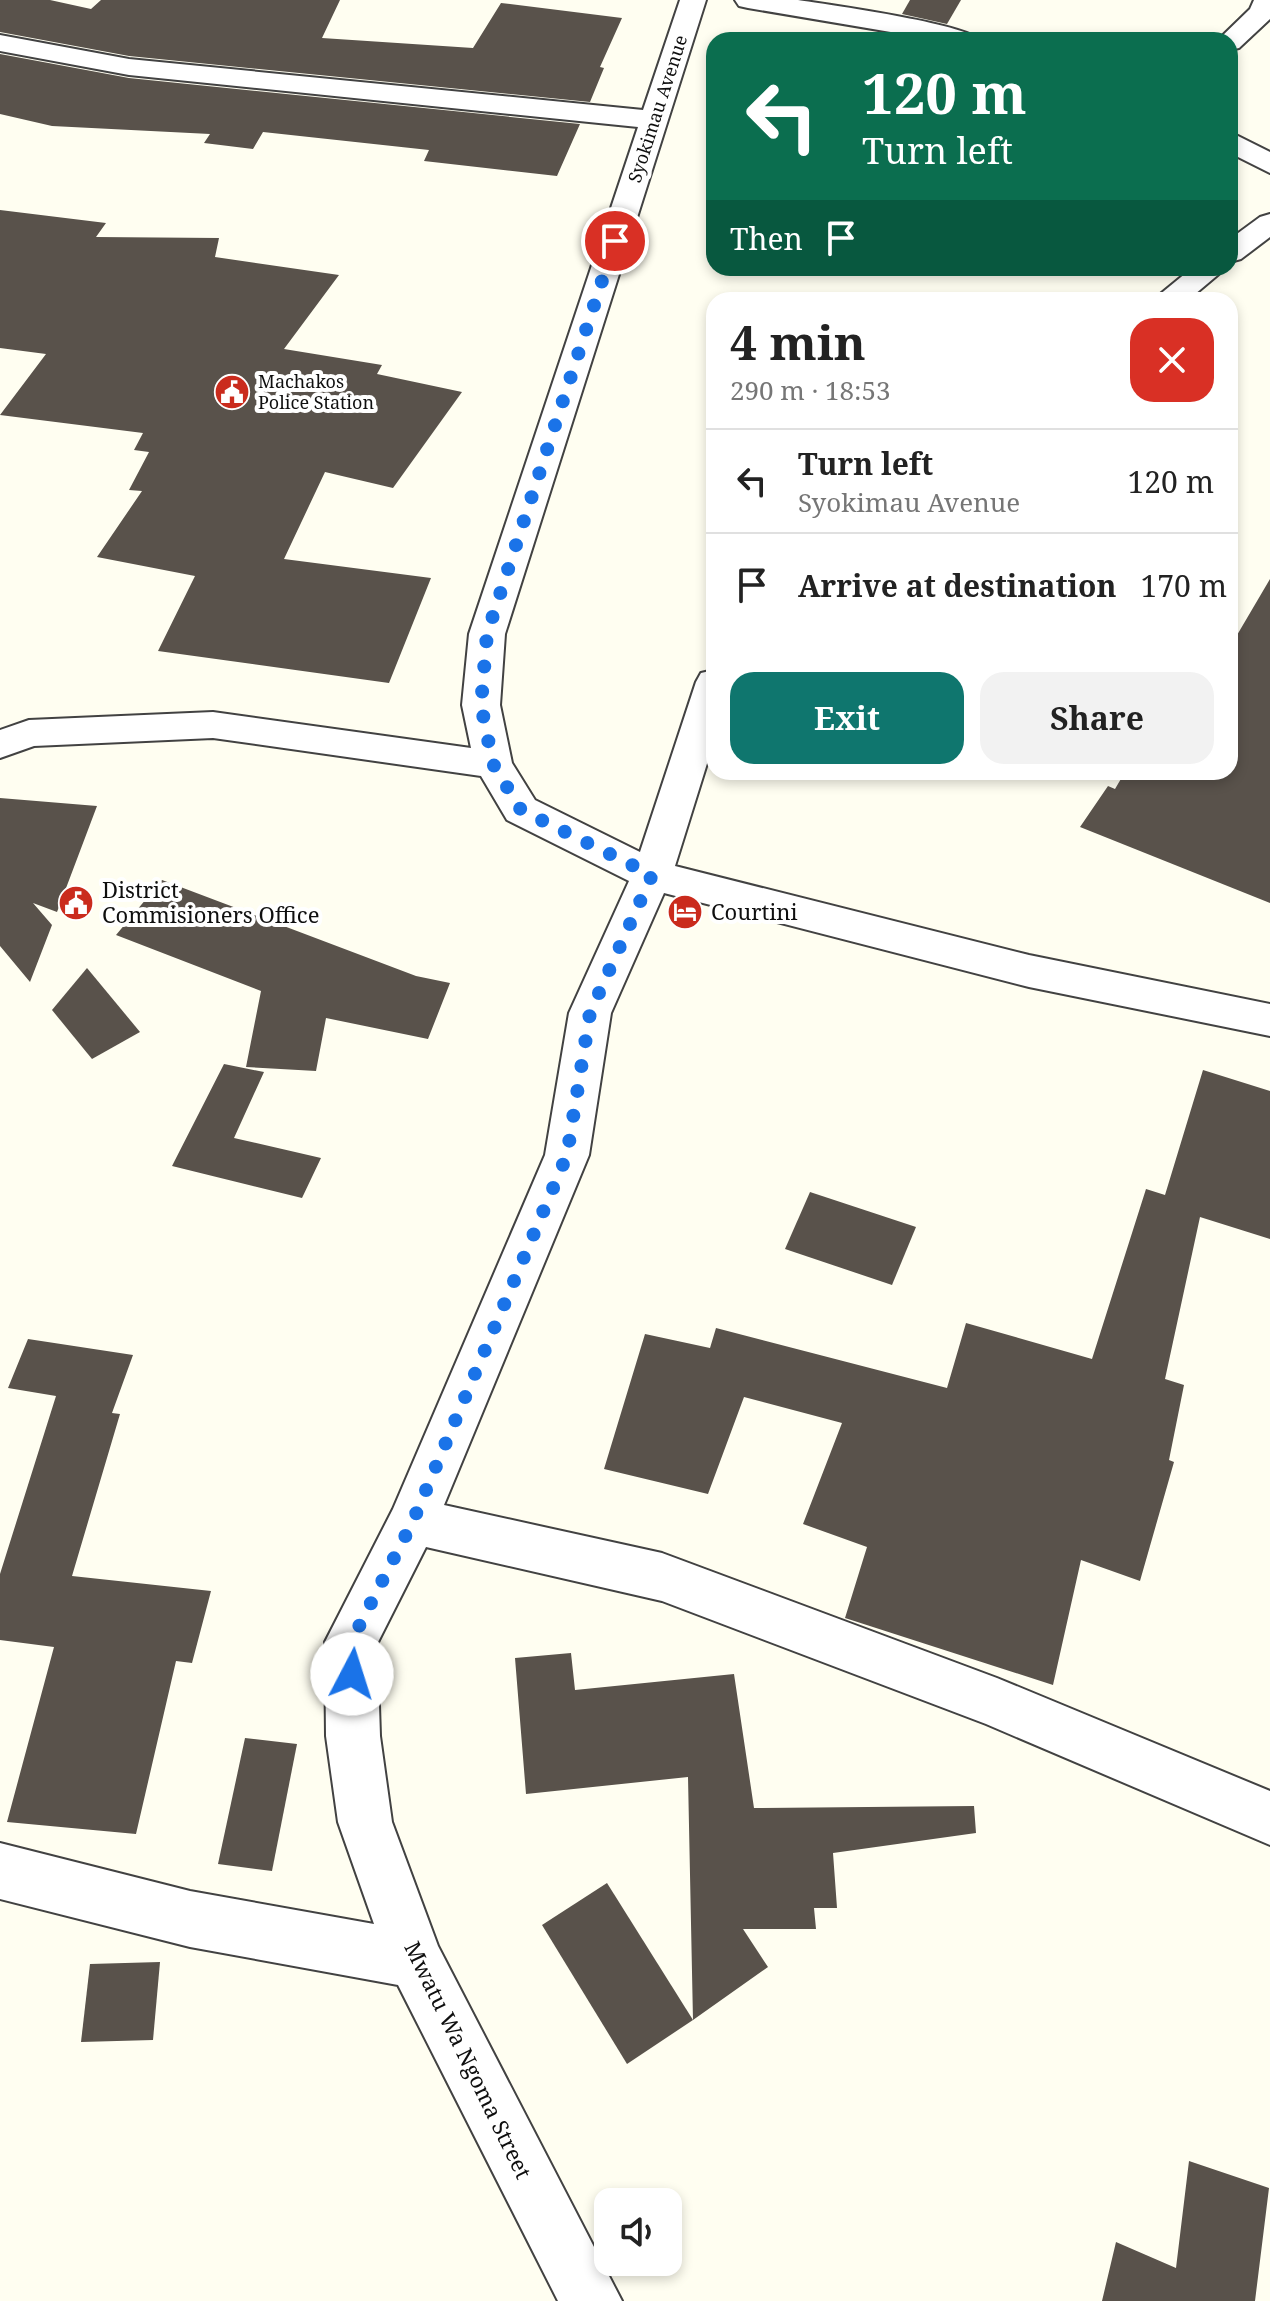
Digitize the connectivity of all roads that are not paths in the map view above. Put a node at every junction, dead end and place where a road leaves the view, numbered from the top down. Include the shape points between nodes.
1 (693, 0) edge
2 (748, 0) edge
3 (1267, 0) edge
4 (938, 32) edge
5 (1238, 34) edge
6 (0, 43) edge
7 (654, 120) junction
8 (1238, 146) edge
9 (1270, 164) edge
10 (1270, 223) edge
11 (1238, 247) edge
12 (1200, 276) edge
13 (1179, 292) edge
14 (706, 707) edge
15 (0, 745) edge
16 (493, 764) junction
17 (652, 875) junction
18 (1270, 1020) edge
19 (413, 1521) junction
20 (1270, 1818) edge
21 (0, 1871) edge
22 (415, 1960) junction
23 (591, 2301) edge

1 - 7 street, Syokimau Avenue
2 - 4 street
3 - 5 street
6 - 7 street via 129,67
7 - 16 street, Syokimau Avenue via 487,634 481,705
8 - 9 street
10 - 11 street
12 - 13 street
14 - 17 street, Mwatu Wa Ngoma Street
15 - 16 street via 29,733 213,725
16 - 17 street, Syokimau Avenue via 521,810
17 - 18 street, Syokimau Avenue via 1029,971
17 - 19 street, Mwatu Wa Ngoma Street via 590,1013 567,1155
19 - 20 street via 662,1577 997,1703
19 - 22 street, Mwatu Wa Ngoma Street via 351,1642 353,1736 365,1822
21 - 22 street via 190,1919
22 - 23 street, Mwatu Wa Ngoma Street

